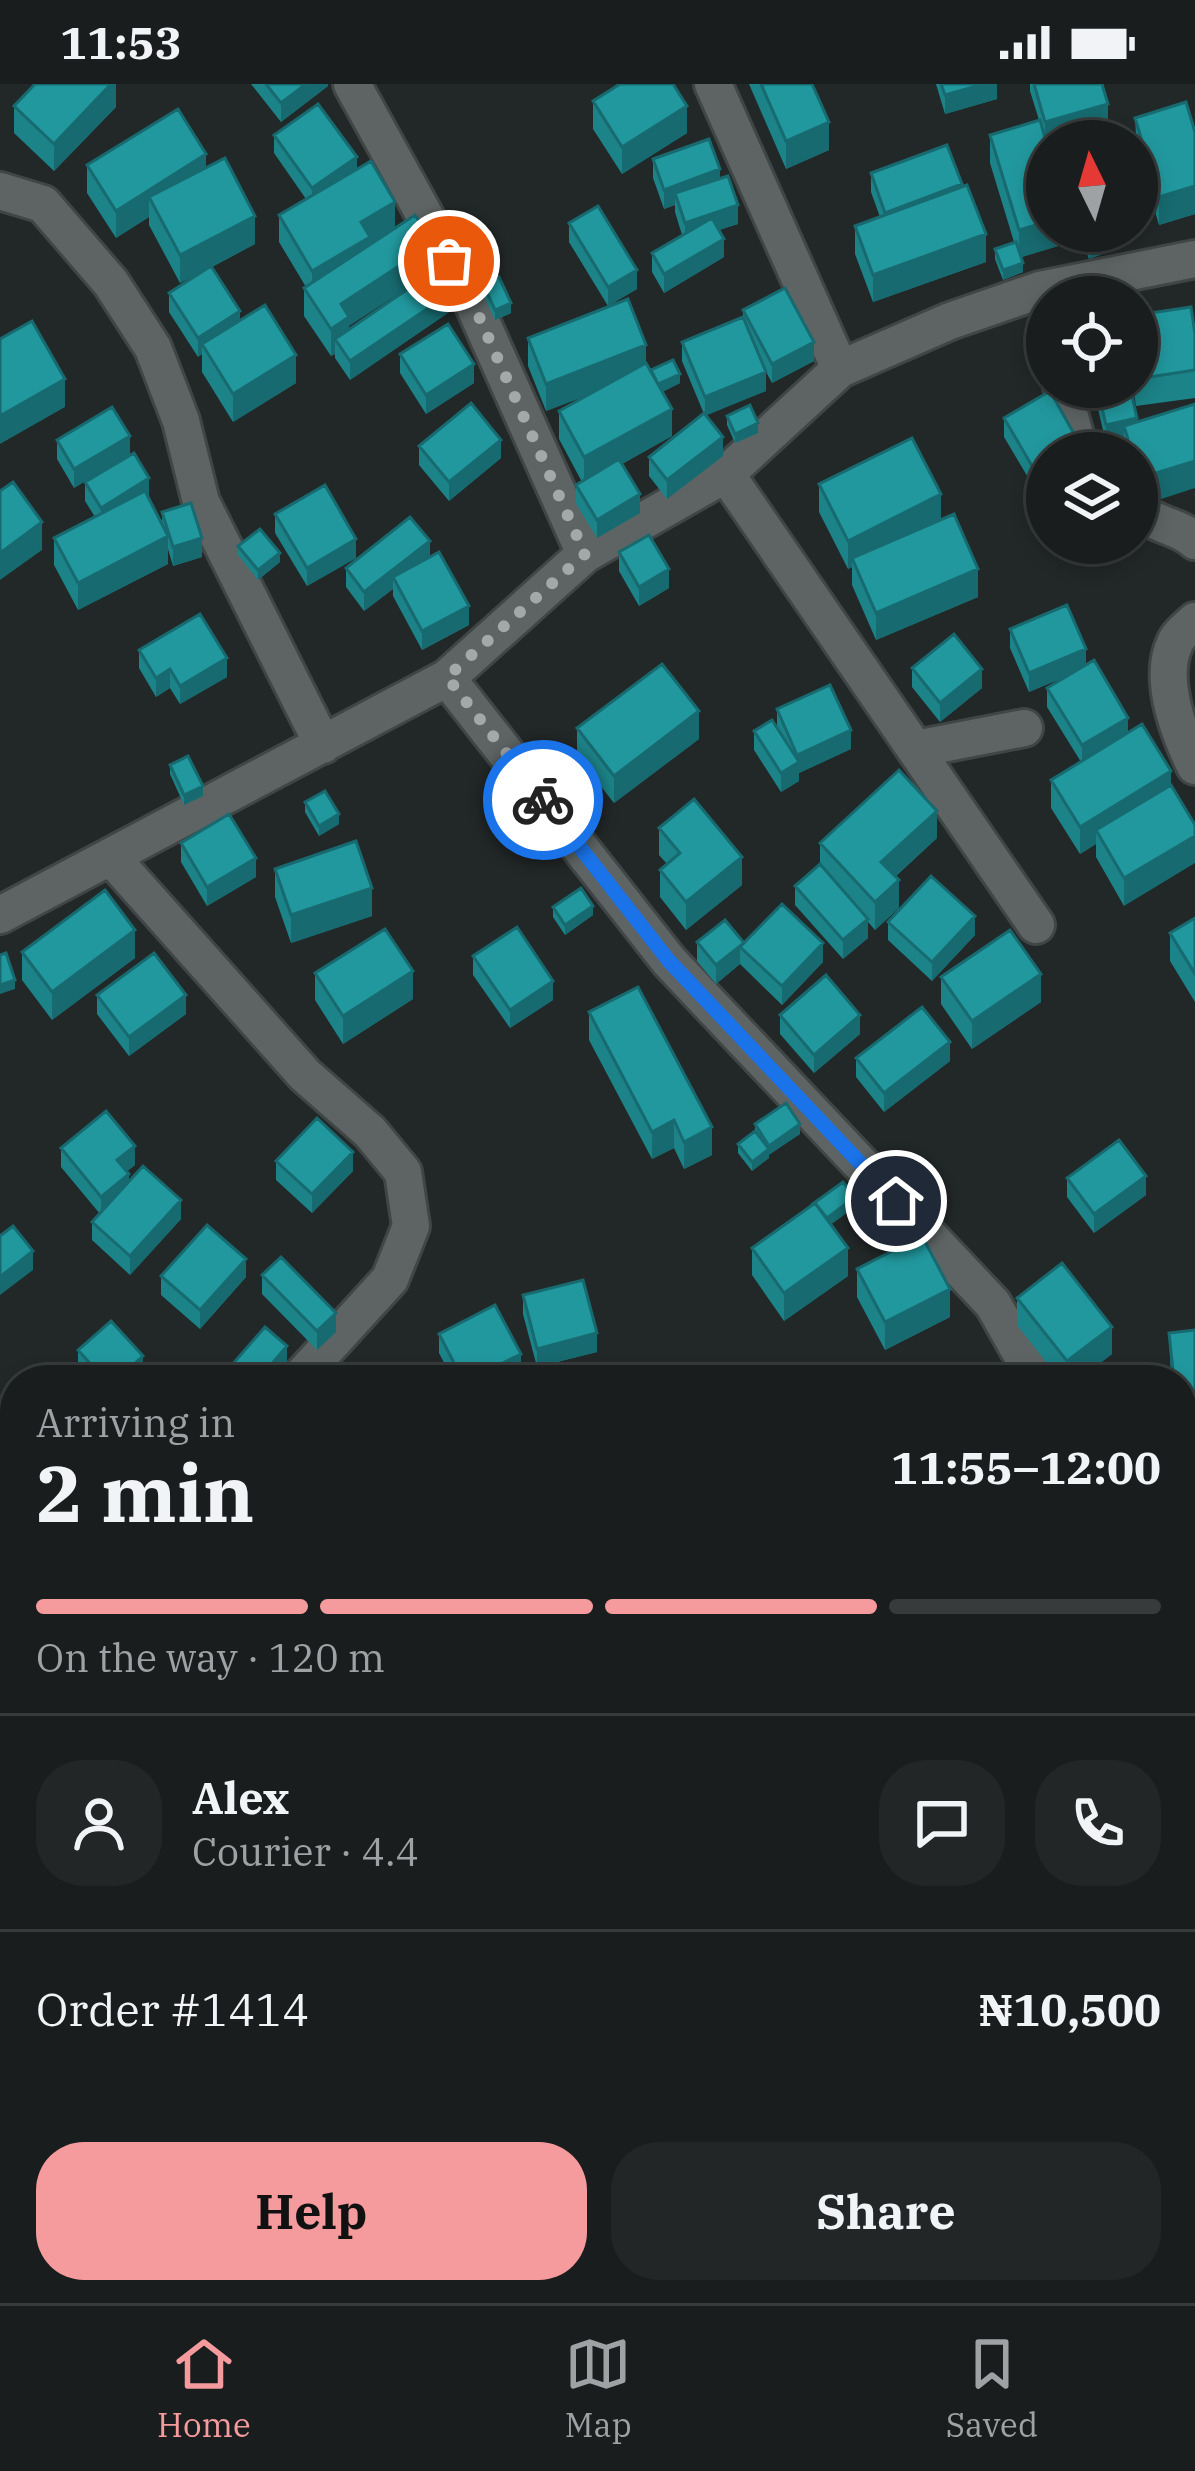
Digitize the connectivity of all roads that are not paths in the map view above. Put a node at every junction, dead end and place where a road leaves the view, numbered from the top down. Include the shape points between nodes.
1 (352, 84) edge
2 (713, 84) edge
3 (0, 191) edge
4 (1195, 259) edge
5 (1140, 276) edge
6 (1026, 309) edge
7 (840, 369) junction
8 (726, 474) junction
9 (1158, 522) edge
10 (1195, 541) edge
11 (585, 554) junction
12 (1195, 621) edge
13 (447, 677) junction
14 (1024, 728) dead end
15 (323, 745) junction
16 (916, 748) junction
17 (1195, 766) edge
18 (111, 857) junction
19 (0, 915) edge
20 (1036, 925) dead end
21 (312, 1365) edge
22 (1027, 1365) edge

1 - 11 street via 472,301
2 - 7 street
3 - 15 street via 43,204 111,283 153,348 201,502
4 - 5 street
6 - 7 street via 950,321
7 - 8 street
8 - 11 street
8 - 16 street
9 - 10 street
11 - 13 street
12 - 17 street via 1175,643 1169,687
13 - 15 street
13 - 22 street via 669,961 992,1304
14 - 16 street
15 - 18 street
16 - 20 street
18 - 19 street
18 - 21 street via 403,1172 411,1226 390,1279

